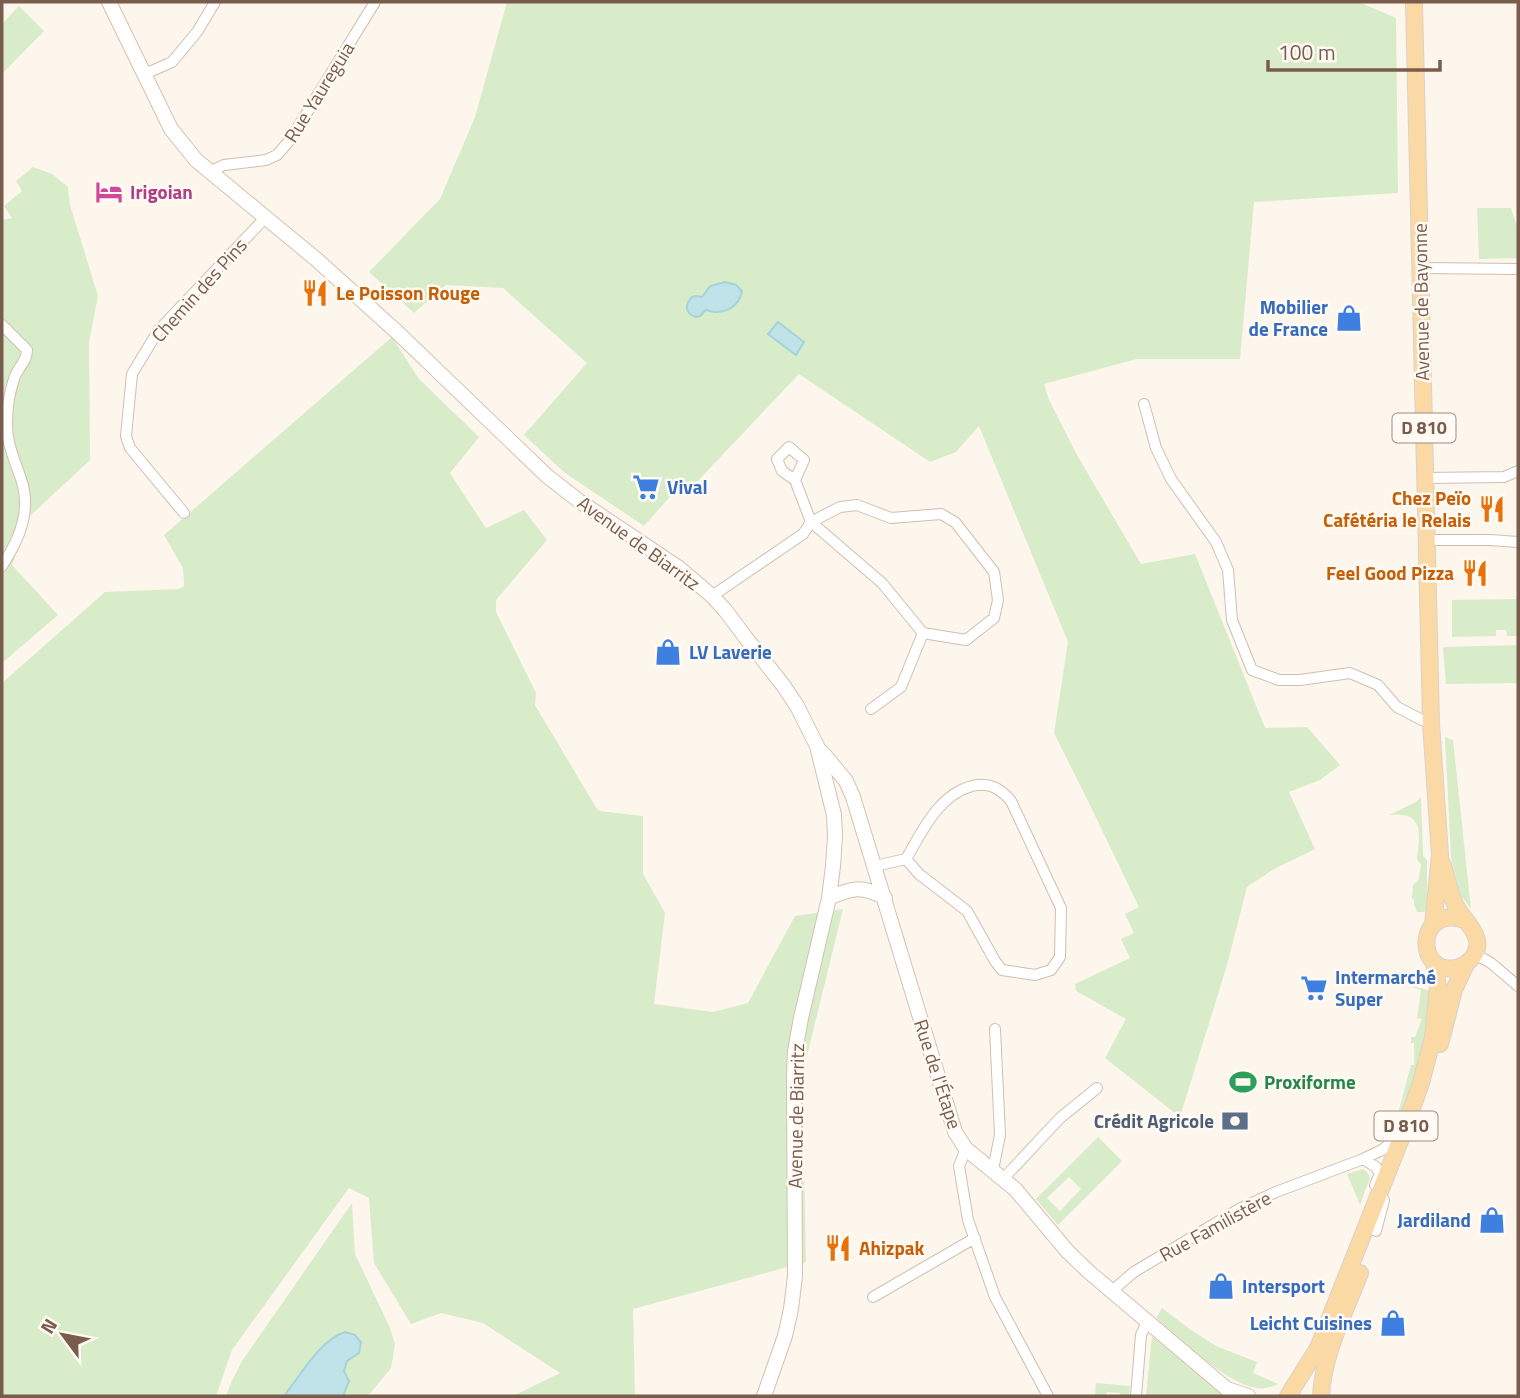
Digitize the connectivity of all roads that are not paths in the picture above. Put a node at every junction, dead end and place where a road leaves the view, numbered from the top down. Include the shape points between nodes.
1 (110, 2) edge
2 (215, 2) edge
3 (375, 2) edge
4 (1415, 2) edge
5 (145, 74) junction
6 (209, 172) junction
7 (265, 218) junction
8 (1421, 268) junction
9 (1518, 269) edge
10 (2, 325) edge
11 (1144, 404) dead end
12 (1518, 471) edge
13 (1426, 478) junction
14 (795, 480) dead end
15 (184, 513) dead end
16 (811, 522) junction
17 (1426, 540) junction
18 (1518, 542) edge
19 (2, 566) edge
20 (712, 596) junction
21 (923, 633) junction
22 (871, 709) dead end
23 (1431, 723) junction
24 (817, 746) junction
25 (1440, 855) junction
26 (906, 859) junction
27 (875, 866) junction
28 (829, 898) junction
29 (885, 898) junction
30 (1464, 920) junction
31 (1433, 925) junction
32 (1471, 959) junction
33 (1434, 962) junction
34 (1518, 986) edge
35 (995, 1028) dead end
36 (1097, 1088) dead end
37 (967, 1149) junction
38 (1388, 1152) junction
39 (1363, 1159) junction
40 (998, 1175) junction
41 (1376, 1231) junction
42 (975, 1238) junction
43 (1352, 1265) junction
44 (1344, 1283) junction
45 (1113, 1290) junction
46 (873, 1297) dead end
47 (1147, 1322) junction
48 (1230, 1393) edge
49 (764, 1396) edge
50 (1048, 1396) edge
51 (1136, 1396) edge
52 (1248, 1396) edge
53 (1288, 1396) edge
54 (1295, 1396) edge
55 (1321, 1396) edge

1 - 5 main road, Avenue de Biarritz
2 - 5 street via 178,56
3 - 6 street, Rue Yaureguia via 298,129 277,155
4 - 8 main road, Avenue de Bayonne / D 810
5 - 6 main road, Avenue de Biarritz via 171,129
6 - 7 main road, Avenue de Biarritz
7 - 15 street, Chemin des Pins via 158,331 132,374 130,448
7 - 20 main road, Avenue de Biarritz via 397,332 547,476
8 - 9 street
8 - 13 main road, Avenue de Bayonne / D 810
10 - 19 street via 27,350 27,357 15,376 6,422 26,512 15,547
11 - 23 street via 1156,448 1171,479 1216,542 1228,570 1233,620 1252,670 1279,680 1350,673 1378,685 1397,707
12 - 13 street via 1504,477
13 - 17 main road, Avenue de Bayonne / D 810
14 - 16 street
16 - 20 street via 803,534
16 - 21 street via 882,583
16 - 21 street via 840,506 857,505 891,518 941,514 955,522 994,572 998,600 994,618 966,640
17 - 18 street
17 - 23 main road, Avenue de Bayonne / D 810
20 - 24 main road, Avenue de Biarritz via 783,685
21 - 22 street via 901,687
23 - 25 main road, Avenue de Bayonne / D 810
24 - 27 main road, Rue de l'Étape via 846,781
24 - 28 main road, Avenue de Biarritz via 834,815
25 - 30 main road, D 810
25 - 31 main road, D 810
26 - 26 street via 967,911 1002,970 1035,975 1051,970 1060,957 1061,908 1011,801 1002,791 982,784 948,798
26 - 27 street
27 - 29 main road, Rue de l'Étape
28 - 29 main road via 860,888
28 - 49 main road, Avenue de Biarritz via 795,1051 791,1309
29 - 37 main road, Rue de l'Étape via 948,1113
30 - 31 main road via 1448,917
30 - 32 main road via 1478,941
31 - 33 main road via 1426,944
32 - 33 main road via 1450,969
32 - 34 street via 1491,963
32 - 41 main road via 1454,990 1428,1093
33 - 38 main road, D 810 via 1438,987 1433,1037 1405,1131
35 - 40 street
36 - 40 street
37 - 40 main road, Rue de l'Étape
37 - 42 street via 959,1166
38 - 39 street, Rue Familistère
38 - 41 street via 1399,1158
38 - 43 main road, D 810
39 - 43 street via 1380,1174 1360,1224
39 - 45 street, Rue Familistère via 1241,1208 1154,1259
40 - 45 main road, Rue de l'Étape via 1068,1252
41 - 55 main road via 1334,1339
42 - 46 street
42 - 50 street via 995,1297
43 - 44 main road, D 810
44 - 53 main road, D 810 via 1318,1348
44 - 54 main road via 1346,1295 1326,1346
45 - 47 main road, Rue de l'Étape
47 - 48 main road, Rue de l'Étape
47 - 51 street via 1141,1335
48 - 52 main road
53 - 54 main road

